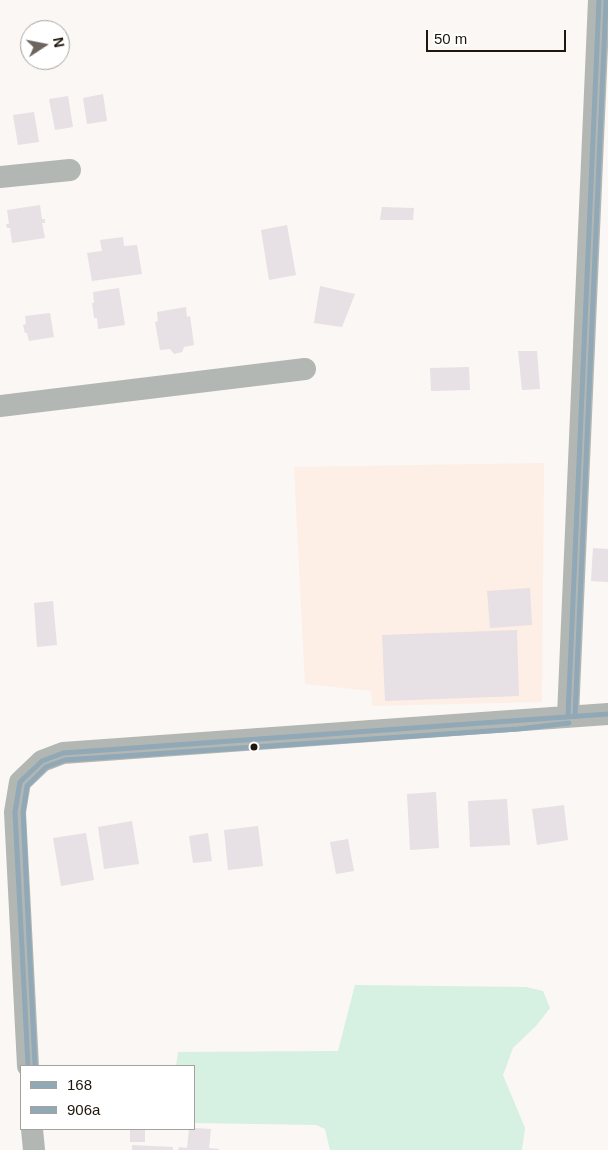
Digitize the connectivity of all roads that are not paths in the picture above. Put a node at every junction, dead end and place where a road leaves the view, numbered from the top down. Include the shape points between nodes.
1 (599, 0) edge
2 (70, 170) dead end
3 (0, 177) edge
4 (599, 219) edge
5 (305, 369) dead end
6 (0, 406) edge
7 (608, 714) edge
8 (568, 716) junction
9 (28, 1065) edge
10 (32, 1130) edge
11 (34, 1150) edge

1 - 4 street
2 - 3 street
4 - 8 street
5 - 6 street
7 - 8 street
8 - 9 street via 63,752 42,761 20,782 15,812
10 - 11 street

